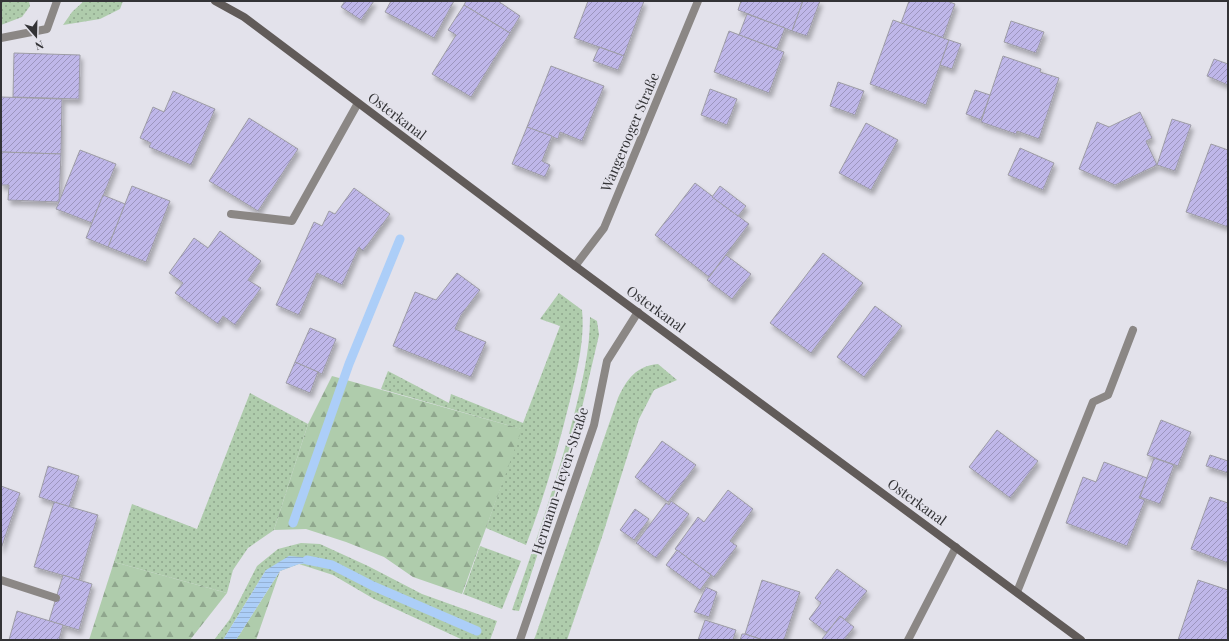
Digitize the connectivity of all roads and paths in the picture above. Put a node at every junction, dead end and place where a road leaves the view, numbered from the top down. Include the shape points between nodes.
1 (57, 1) edge
2 (215, 1) edge
3 (698, 1) edge
4 (1, 38) edge
5 (358, 103) junction
6 (231, 214) dead end
7 (575, 266) junction
8 (638, 312) junction
9 (1133, 330) dead end
10 (956, 547) junction
11 (1, 580) edge
12 (1017, 592) junction
13 (56, 598) dead end
14 (520, 640) edge
15 (908, 640) edge
16 (1081, 640) edge

1 - 4 street via 47,29
2 - 5 main road, Osterkanal via 244,17
3 - 7 street, Wangerooger Straße via 604,228
5 - 6 street via 292,221
5 - 7 main road, Osterkanal
7 - 8 main road, Osterkanal
8 - 10 main road, Osterkanal
8 - 14 street, Hermann-Heyen-Straße via 607,361 594,425
9 - 12 street via 1108,395 1093,402
10 - 12 main road, Osterkanal
10 - 15 street
11 - 13 street
12 - 16 main road, Osterkanal

